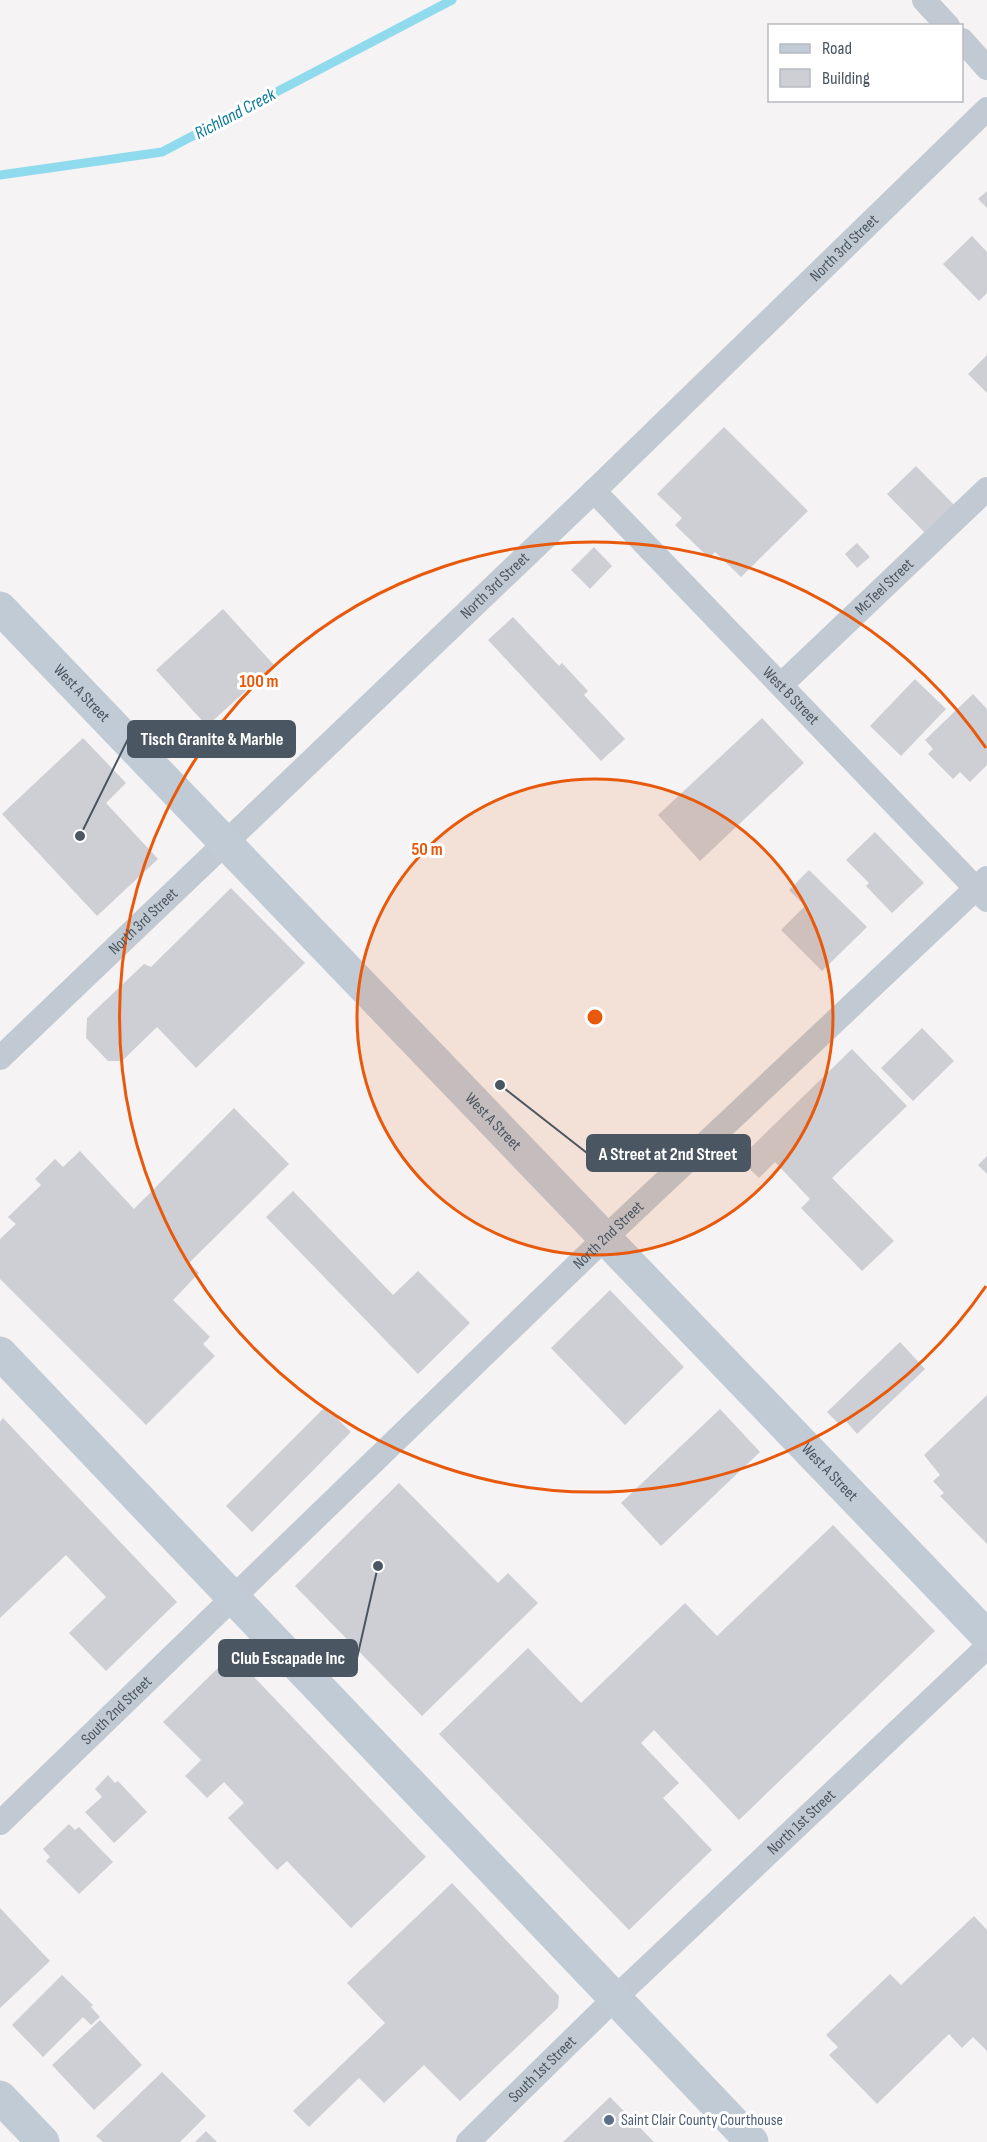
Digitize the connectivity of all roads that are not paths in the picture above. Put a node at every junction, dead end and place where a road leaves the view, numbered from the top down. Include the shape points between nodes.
1 (924, 0) edge
2 (946, 24) edge
3 (963, 41) edge
4 (987, 68) edge
5 (987, 110) edge
6 (987, 489) edge
7 (594, 491) junction
8 (0, 608) edge
9 (782, 684) junction
10 (227, 843) junction
11 (983, 889) edge
12 (0, 1058) edge
13 (604, 1238) junction
14 (0, 1353) edge
15 (235, 1598) junction
16 (987, 1636) edge
17 (987, 1647) edge
18 (0, 1823) edge
19 (615, 1998) junction
20 (0, 2097) edge
21 (43, 2142) edge
22 (468, 2142) edge
23 (752, 2142) edge

1 - 2 street
3 - 4 street
5 - 7 street, North 3rd Street
6 - 9 street, McTeel Street
7 - 9 street, West B Street
7 - 10 street, North 3rd Street
8 - 10 main road, West A Street
9 - 11 street, West B Street
10 - 12 street, North 3rd Street
10 - 13 main road, West A Street
11 - 13 street, North 2nd Street
13 - 15 street, North 2nd Street
13 - 16 main road, West A Street
14 - 15 main road
15 - 18 street, South 2nd Street
15 - 19 main road
17 - 19 street, North 1st Street
19 - 22 street, South 1st Street
19 - 23 main road
20 - 21 main road

